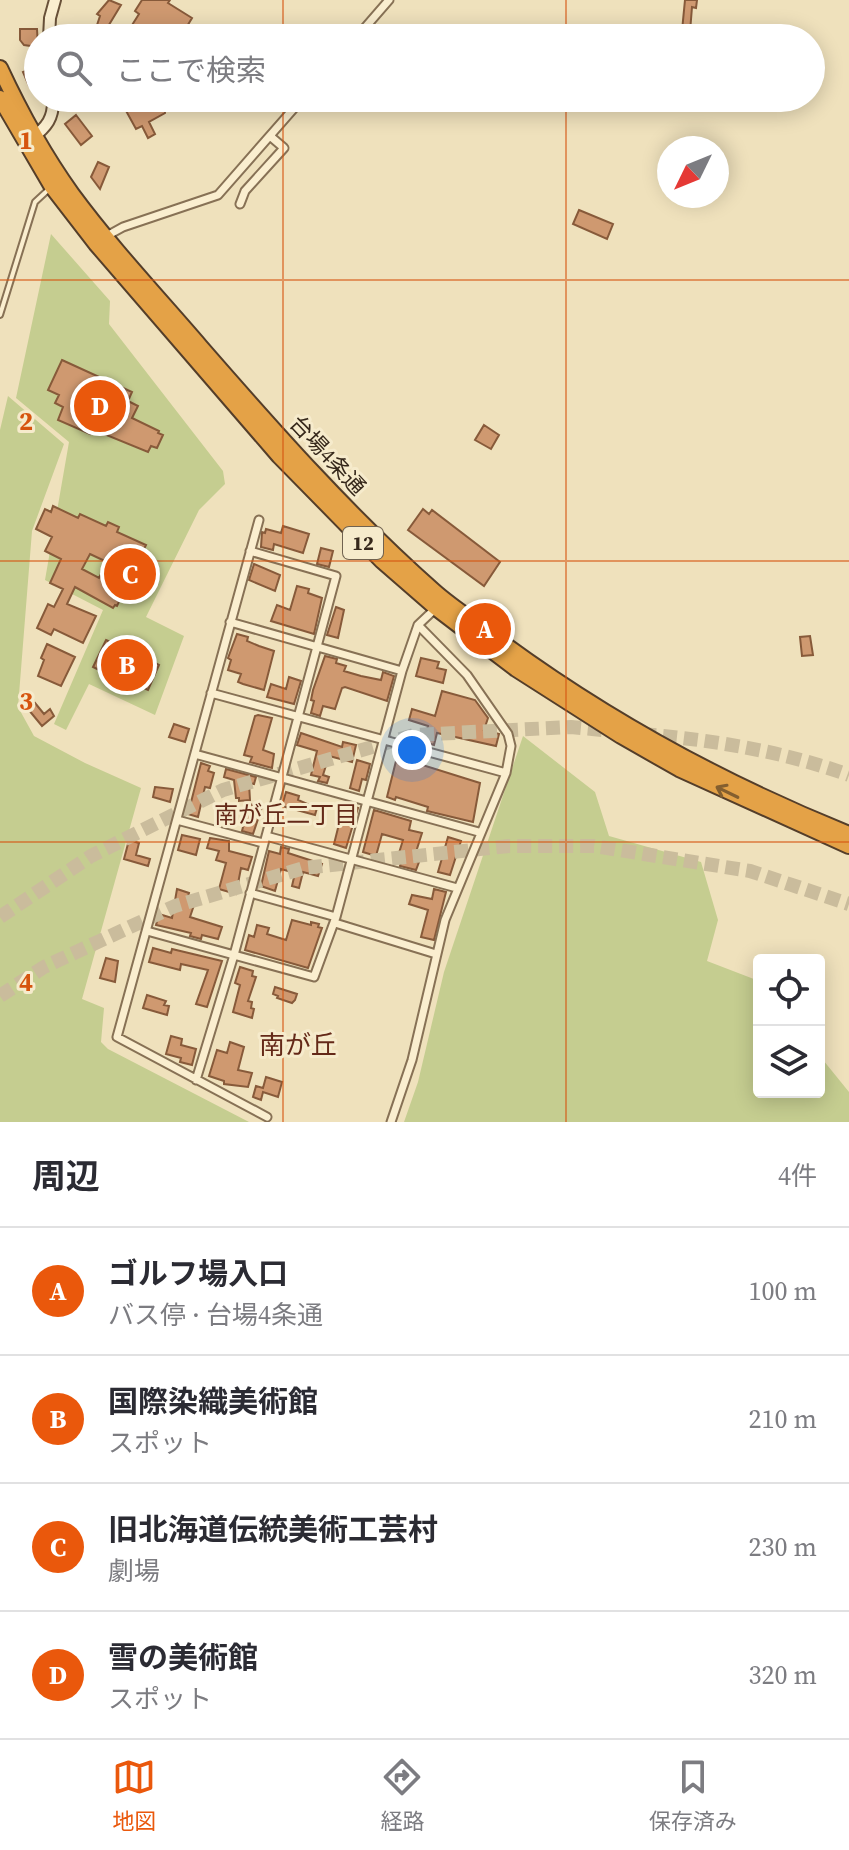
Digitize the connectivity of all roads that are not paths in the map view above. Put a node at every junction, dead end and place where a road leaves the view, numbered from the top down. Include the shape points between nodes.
1 (55, 0) edge
2 (389, 0) edge
3 (50, 24) edge
4 (368, 24) edge
5 (0, 68) edge
6 (0, 98) edge
7 (54, 112) edge
8 (291, 112) edge
9 (270, 136) junction
10 (30, 139) junction
11 (57, 183) junction
12 (240, 204) dead end
13 (100, 240) junction
14 (0, 315) edge
15 (259, 520) dead end
16 (250, 551) junction
17 (440, 604) junction
18 (230, 622) junction
19 (418, 625) junction
20 (317, 647) junction
21 (402, 671) junction
22 (211, 693) junction
23 (299, 717) junction
24 (385, 741) junction
25 (195, 754) junction
26 (506, 773) junction
27 (282, 778) junction
28 (369, 800) junction
29 (177, 820) junction
30 (479, 832) junction
31 (849, 834) edge
32 (265, 839) junction
33 (849, 846) edge
34 (352, 859) junction
35 (457, 888) junction
36 (250, 893) junction
37 (336, 920) junction
38 (147, 931) junction
39 (436, 954) junction
40 (234, 955) junction
41 (196, 1080) junction
42 (267, 1117) dead end
43 (391, 1122) edge

1 - 3 street
2 - 4 street
5 - 10 highway, 台場4条通 / 12
6 - 10 highway, 台場4条通 / 12
7 - 10 street
8 - 9 street
9 - 12 street via 284,148 245,191
9 - 13 street via 218,195
10 - 11 highway, 台場4条通 / 12
11 - 13 highway, 台場4条通 / 12
11 - 14 lane via 35,202
13 - 17 highway, 台場4条通 / 12 via 279,456 372,551
15 - 16 street
16 - 18 street
16 - 20 street via 336,576
17 - 19 street
17 - 31 highway, 台場4条通 / 12 via 645,735
33 -> 17 highway, 台場4条通 / 12 via 679,769 621,736 516,669
18 - 20 street
18 - 22 street
19 - 21 street
19 - 26 street via 467,675 508,734
20 - 21 street
20 - 23 street
21 - 24 street
22 - 23 street
22 - 25 street
23 - 24 street
23 - 27 street
24 - 26 street
24 - 28 street
25 - 27 street
25 - 29 street
26 - 30 street
27 - 28 street
27 - 32 street
28 - 30 street
28 - 34 street
29 - 32 street
29 - 38 street
30 - 35 street
32 - 34 street
32 - 36 street
34 - 35 street
34 - 37 street
35 - 39 street
36 - 37 street
36 - 40 street
37 - 39 street
37 - 40 street via 314,977
38 - 40 street
38 - 41 street via 117,1037
39 - 43 street via 412,1060
40 - 41 street
41 - 42 street

